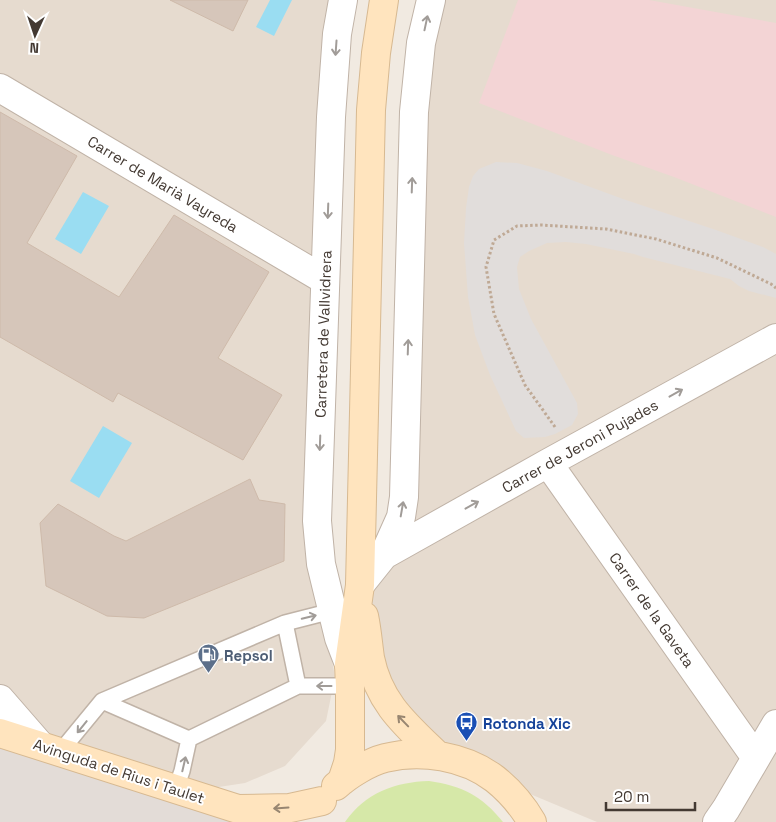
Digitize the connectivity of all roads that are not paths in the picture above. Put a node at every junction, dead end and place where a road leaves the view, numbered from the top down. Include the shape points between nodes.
1 (343, 0) edge
2 (384, 0) edge
3 (431, 0) edge
4 (0, 88) edge
5 (325, 280) junction
6 (776, 338) edge
7 (559, 456) junction
8 (384, 555) junction
9 (360, 585) junction
10 (332, 611) junction
11 (285, 623) junction
12 (349, 675) junction
13 (298, 686) junction
14 (0, 699) edge
15 (102, 701) junction
16 (776, 724) edge
17 (0, 732) edge
18 (189, 739) junction
19 (50, 749) junction
20 (438, 755) junction
21 (756, 758) junction
22 (342, 781) junction
23 (176, 788) junction
24 (316, 812) edge
25 (243, 816) edge
26 (532, 822) edge
27 (717, 822) edge

1 -> 5 street, Carretera de Vallvidrera via 332,110
2 - 9 main road, Carretera de Vallvidrera via 370,110
8 -> 3 street via 401,516 404,497 414,112
4 - 5 street, Carrer de Marià Vayreda
5 -> 10 street, Carretera de Vallvidrera via 317,521 321,564
7 -> 6 street, Carrer de Jeroni Pujades
8 -> 7 street, Carrer de Jeroni Pujades
7 - 21 street, Carrer de la Gaveta
8 - 9 street
9 - 12 main road, Carretera de Vallvidrera
20 -> 9 main road, Carretera de Vallvidrera via 397,715 377,683 370,659
11 -> 10 lane
10 - 12 street, Carretera de Vallvidrera
11 - 13 lane
11 - 15 lane
12 -> 13 lane
12 - 22 main road, Carretera de Vallvidrera via 350,750
13 - 18 lane
14 - 19 street
15 - 18 lane
15 -> 19 lane
16 - 21 street
17 - 19 main road, Avinguda de Rius i Taulet
23 -> 18 lane
19 - 23 main road, Avinguda de Rius i Taulet
20 - 22 main road via 384,758
20 - 26 main road via 460,761 494,778 511,793
21 - 27 street
22 - 24 main road
23 - 25 main road, Avinguda de Rius i Taulet
24 -> 25 main road, Avinguda de Rius i Taulet via 290,808

